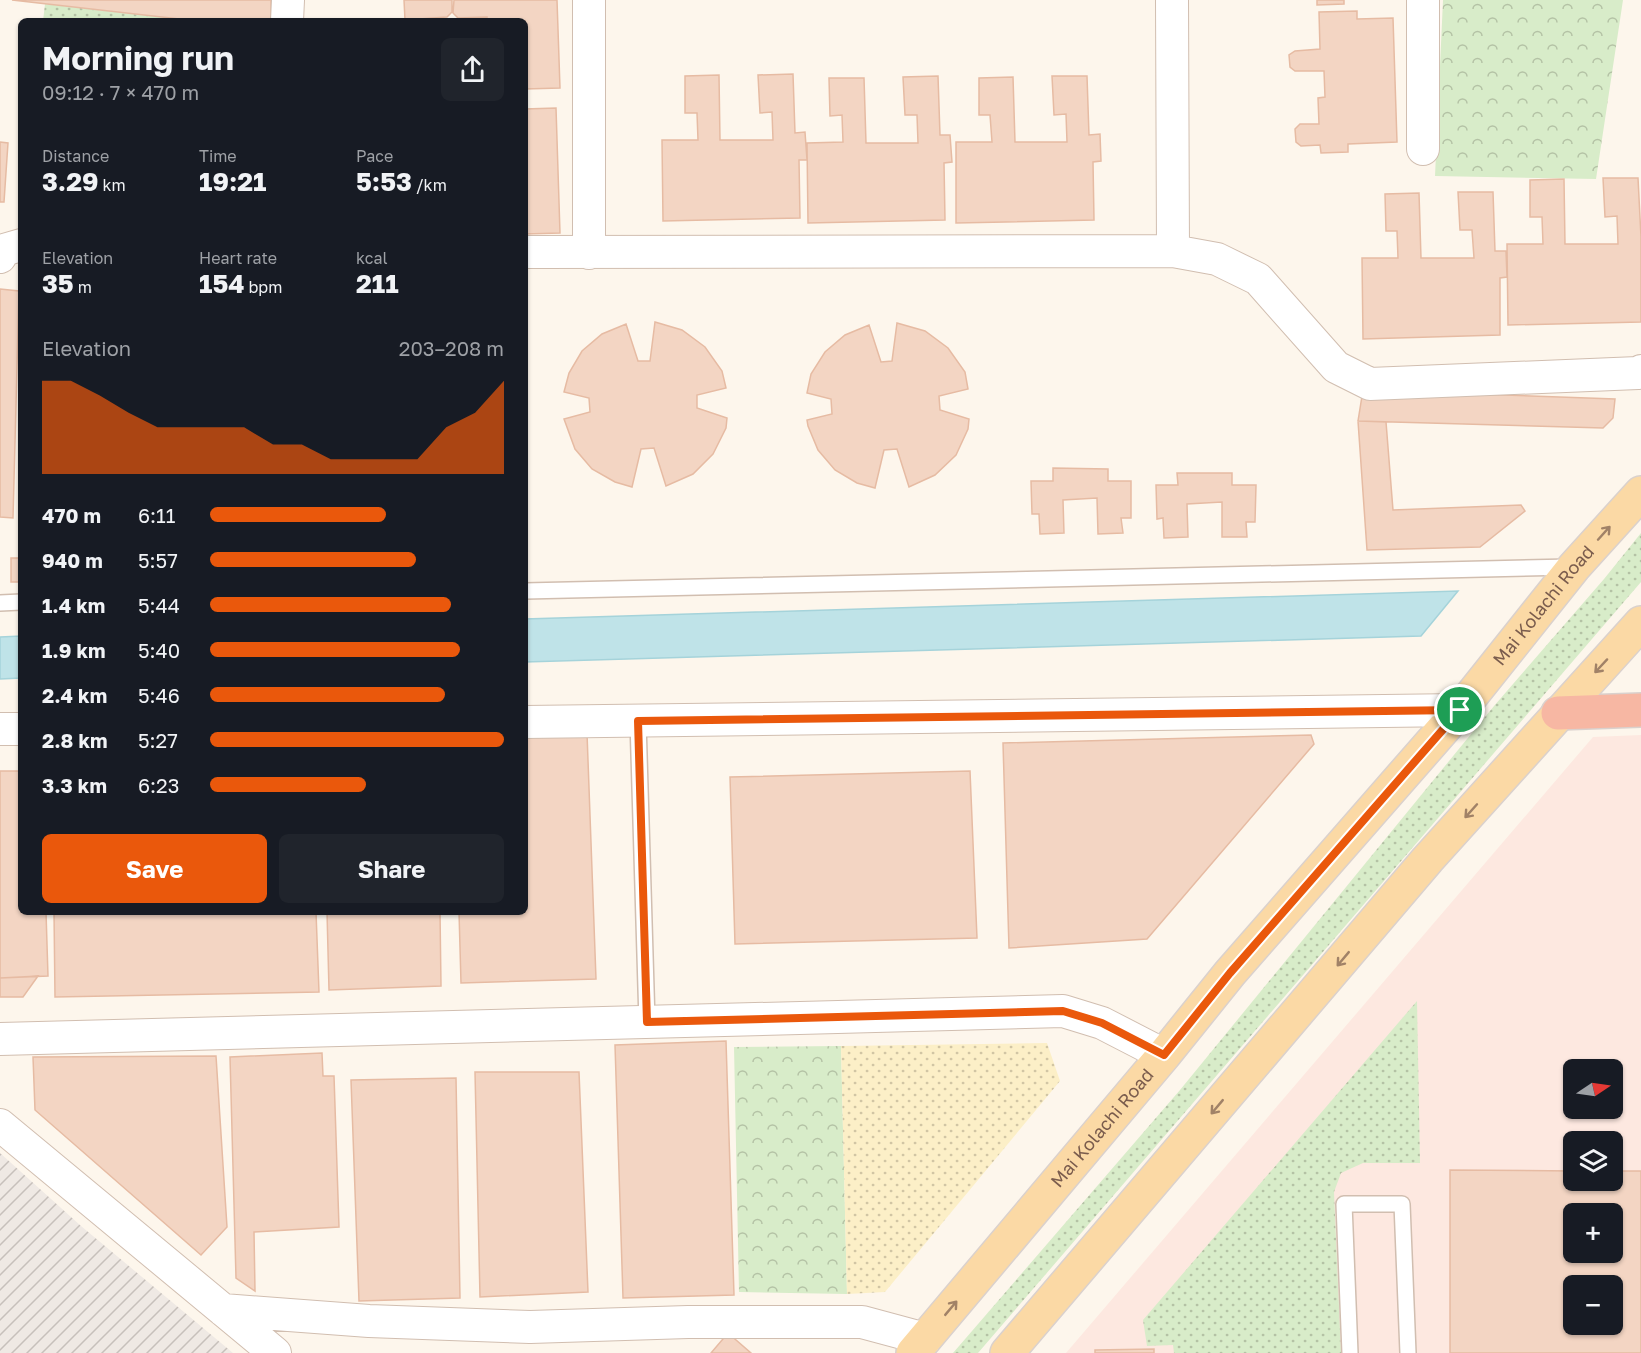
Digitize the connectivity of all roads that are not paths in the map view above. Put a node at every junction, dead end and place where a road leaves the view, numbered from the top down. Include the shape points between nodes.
1 (288, 0) edge
2 (589, 0) edge
3 (1172, 0) edge
4 (1423, 0) edge
5 (287, 18) edge
6 (1423, 149) dead end
7 (18, 246) edge
8 (1173, 251) junction
9 (528, 252) edge
10 (589, 253) junction
11 (0, 257) edge
12 (1641, 371) edge
13 (1641, 493) edge
14 (1574, 567) junction
15 (528, 591) edge
16 (18, 602) edge
17 (0, 603) edge
18 (1641, 623) edge
19 (1460, 710) junction
20 (1641, 710) edge
21 (1558, 713) junction
22 (638, 721) junction
23 (528, 722) edge
24 (0, 729) edge
25 (18, 729) edge
26 (647, 1022) junction
27 (0, 1039) edge
28 (1164, 1055) junction
29 (0, 1125) edge
30 (223, 1310) junction
31 (919, 1346) edge
32 (274, 1353) edge
33 (1007, 1353) edge
34 (1350, 1353) edge
35 (1408, 1353) edge

1 - 5 street
2 - 10 street
3 - 8 street
4 - 6 street
7 - 11 street via 4,250
8 - 10 street
8 - 12 street via 1216,259 1258,279 1336,367 1371,384
9 - 10 street
14 -> 13 main road, Mai Kolachi Road
14 - 15 lane
14 - 19 main road, Mai Kolachi Road
16 - 17 lane
18 -> 21 main road
19 - 22 street
19 - 28 main road, Mai Kolachi Road via 1230,973
20 - 21 highway
21 -> 33 main road via 1420,868
22 - 23 street
22 - 26 lane
24 - 25 street
26 - 27 street
26 - 28 street via 1063,1011 1102,1023
31 -> 28 main road, Mai Kolachi Road
29 - 30 street
30 - 31 street via 530,1327 862,1322
30 - 32 street
34 - 35 lane via 1344,1204 1402,1204

